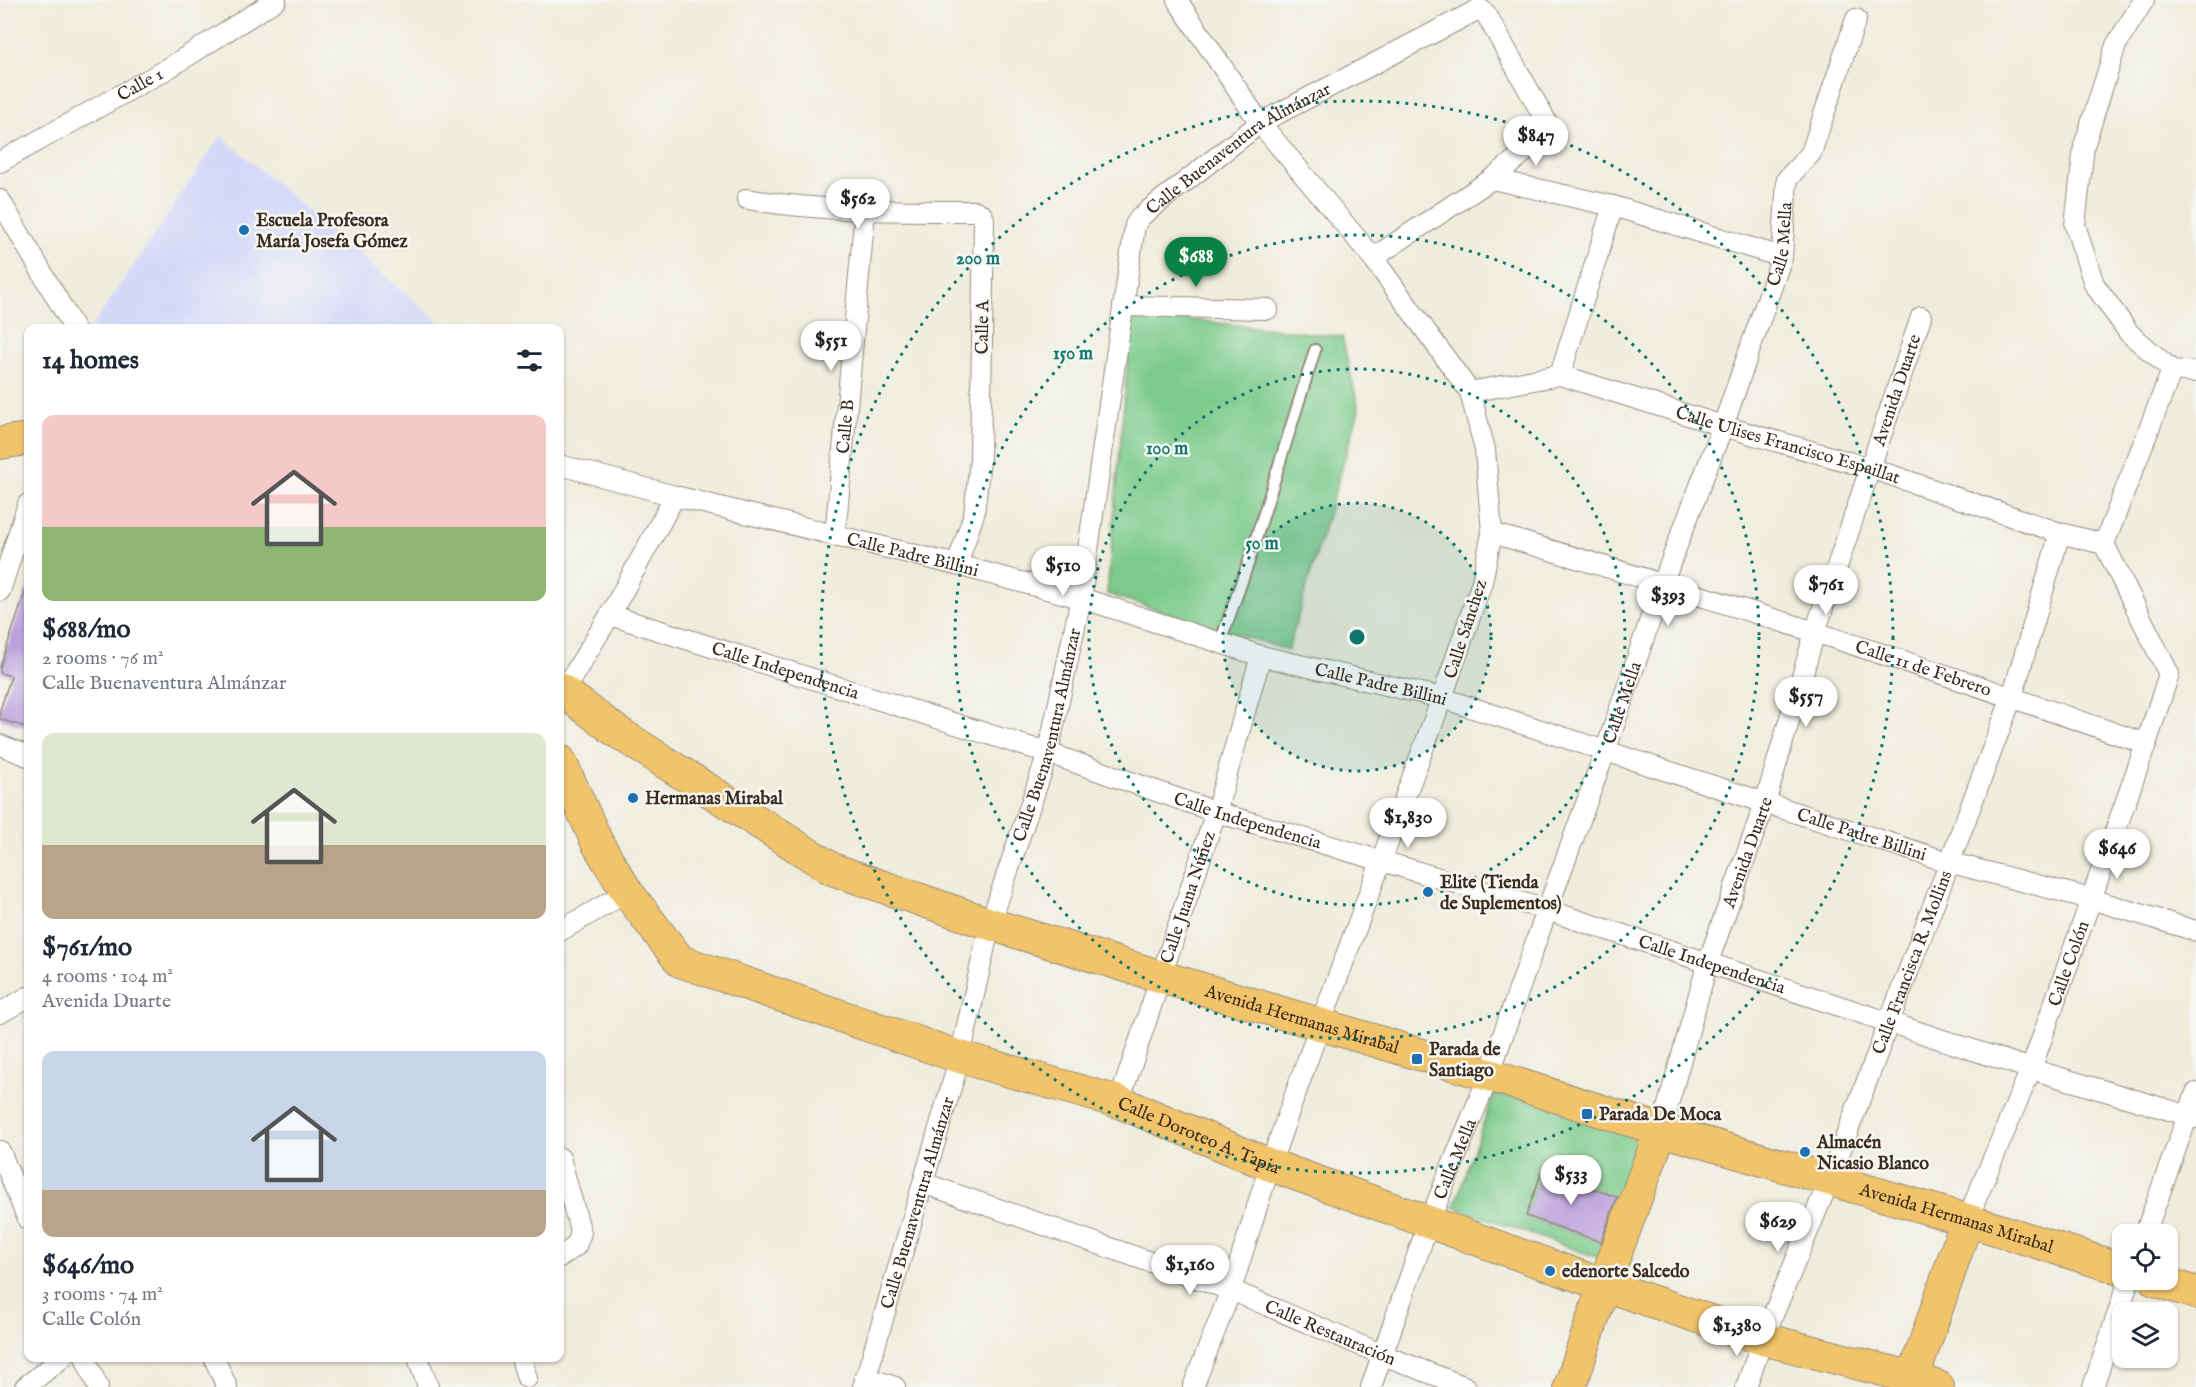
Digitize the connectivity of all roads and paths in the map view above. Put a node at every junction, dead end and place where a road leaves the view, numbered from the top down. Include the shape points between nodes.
1 (276, 0) edge
2 (1177, 0) edge
3 (2144, 0) edge
4 (1856, 19) dead end
5 (1260, 123) junction
6 (0, 162) edge
7 (1492, 178) junction
8 (747, 199) dead end
9 (0, 200) edge
10 (1613, 206) junction
11 (864, 212) junction
12 (1782, 257) junction
13 (1373, 258) junction
14 (1123, 306) junction
15 (1268, 309) dead end
16 (1921, 316) dead end
17 (72, 324) edge
18 (1315, 350) dead end
19 (2172, 370) junction
20 (2196, 372) edge
21 (1560, 375) junction
22 (1470, 392) junction
23 (1723, 426) junction
24 (24, 440) edge
25 (0, 443) edge
26 (564, 466) edge
27 (1870, 468) junction
28 (675, 496) junction
29 (24, 516) edge
30 (2060, 532) junction
31 (1492, 533) junction
32 (835, 536) junction
33 (2104, 544) junction
34 (957, 566) junction
35 (1663, 582) junction
36 (0, 591) edge
37 (1081, 598) junction
38 (610, 615) junction
39 (1815, 632) junction
40 (1220, 643) junction
41 (1261, 656) junction
42 (564, 686) edge
43 (564, 693) edge
44 (2012, 697) junction
45 (1442, 698) junction
46 (2146, 744) junction
47 (0, 745) edge
48 (1605, 752) junction
49 (1048, 753) junction
50 (24, 754) edge
51 (564, 770) edge
52 (1765, 803) junction
53 (1216, 812) junction
54 (1382, 861) junction
55 (1948, 862) junction
56 (627, 892) junction
57 (2091, 899) junction
58 (1546, 910) junction
59 (990, 924) junction
60 (564, 929) edge
61 (2196, 931) edge
62 (1708, 962) junction
63 (1162, 977) junction
64 (24, 999) edge
65 (0, 1013) edge
66 (1890, 1022) junction
67 (1320, 1025) junction
68 (960, 1057) junction
69 (2031, 1069) junction
70 (1489, 1075) junction
71 (2196, 1093) edge
72 (1119, 1102) junction
73 (2192, 1117) edge
74 (1661, 1130) junction
75 (0, 1151) edge
76 (1270, 1165) junction
77 (564, 1172) edge
78 (1829, 1181) junction
79 (923, 1183) junction
80 (24, 1210) edge
81 (1967, 1220) junction
82 (1429, 1222) junction
83 (2149, 1224) edge
84 (564, 1254) edge
85 (2112, 1266) edge
86 (1604, 1285) junction
87 (2178, 1287) edge
88 (1231, 1290) junction
89 (2126, 1290) edge
90 (2196, 1293) edge
91 (1763, 1339) junction
92 (1383, 1355) junction
93 (57, 1362) edge
94 (87, 1362) edge
95 (216, 1362) edge
96 (419, 1362) edge
97 (522, 1362) edge
98 (527, 1378) dead end
99 (864, 1382) edge
100 (1921, 1384) edge
101 (25, 1387) edge
102 (98, 1387) edge
103 (227, 1387) edge
104 (428, 1387) edge
105 (895, 1387) edge
106 (1193, 1387) edge
107 (1371, 1387) edge
108 (1466, 1387) edge
109 (1570, 1387) edge
110 (1746, 1387) edge
111 (2093, 1387) edge

1 - 6 street, Calle 1 via 167,69
2 - 5 street, Calle Sánchez
3 - 19 street via 2116,45 2084,146 2075,225 2094,285 2129,333
4 - 12 street, Calle Mella via 1811,153 1787,178
5 - 7 street, Calle Buenaventura Almánzar via 1482,10 1546,121 1544,136
5 - 13 street, Calle Sánchez
5 - 14 street, Calle Buenaventura Almánzar via 1140,217 1133,235
7 - 10 street
7 - 13 street
8 - 11 street, Calle A
9 - 17 street
10 - 12 street
10 - 21 street
11 - 32 street, Calle B
11 - 34 street, Calle A via 976,212 984,219 980,460 974,514
12 - 23 street, Calle Mella
13 - 22 street, Calle Sánchez
14 - 15 street
14 - 37 street, Calle Buenaventura Almánzar
16 - 27 street, Avenida Duarte
18 - 40 lane
19 - 20 street
19 - 33 street
21 - 22 street, Calle Ulises Francisco Espaillat
21 - 23 street, Calle Ulises Francisco Espaillat
22 - 31 street, Calle Sánchez via 1485,450
23 - 27 street, Calle Ulises Francisco Espaillat
23 - 35 street, Calle Mella
24 - 25 main road
26 - 28 street, Calle Padre Billini
27 - 30 street, Calle Ulises Francisco Espaillat
27 - 39 street, Avenida Duarte
28 - 32 street, Calle Padre Billini
28 - 38 street
29 - 36 street
30 - 33 street, Calle Ulises Francisco Espaillat
30 - 44 street, Calle Francisca R. Mollins
31 - 35 street, Calle 11 de Febrero
31 - 45 street, Calle Sánchez via 1482,582
32 - 34 street, Calle Padre Billini
33 - 46 street, Calle Colón via 2169,674
34 - 37 street, Calle Padre Billini
35 - 39 street, Calle 11 de Febrero
35 - 48 street, Calle Mella
37 - 40 street, Calle Padre Billini
37 - 49 street, Calle Buenaventura Almánzar
38 - 42 street
38 - 49 street, Calle Independencia
39 - 44 street, Calle 11 de Febrero
39 - 52 street, Avenida Duarte
40 - 41 street, Calle Padre Billini
41 - 45 street, Calle Padre Billini
41 - 53 street, Calle Juana Núñez
43 - 59 main road, Avenida Hermanas Mirabal via 616,731 832,869
44 - 46 street, Calle 11 de Febrero
44 - 55 street, Calle Francisca R. Mollins
45 - 48 street, Calle Padre Billini
45 - 54 street, Calle Sánchez
46 - 57 street, Calle Colón
47 - 50 street
48 - 52 street, Calle Padre Billini
48 - 58 street, Calle Mella
49 - 53 street, Calle Independencia
49 - 59 street, Calle Buenaventura Almánzar
51 - 56 main road, Calle Doroteo A. Tapia via 598,843
52 - 55 street, Calle Padre Billini
52 - 62 street, Avenida Duarte
53 - 54 street, Calle Independencia
53 - 63 street, Calle Juana Núñez
54 - 58 street, Calle Independencia
54 - 67 street, Calle Sánchez
55 - 57 street, Calle Padre Billini
55 - 66 street, Calle Francisca R. Mollins
56 - 60 street
56 - 68 main road, Calle Doroteo A. Tapia via 680,961
57 - 61 street, Calle Padre Billini
57 - 69 street, Calle Colón
58 - 62 street, Calle Independencia
58 - 70 street, Calle Mella
59 - 63 main road, Avenida Hermanas Mirabal
59 - 68 street, Calle Buenaventura Almánzar
62 - 66 street, Calle Independencia
62 - 74 street, Avenida Duarte
63 - 67 main road, Avenida Hermanas Mirabal
63 - 72 street, Calle Juana Núñez
64 - 65 street
66 - 69 street, Calle Independencia
66 - 78 street, Calle Francisca R. Mollins
67 - 70 main road, Avenida Hermanas Mirabal
67 - 76 street, Calle Sánchez
68 - 72 main road, Calle Doroteo A. Tapia
68 - 79 street, Calle Buenaventura Almánzar
69 - 73 street, Calle Independencia
69 - 81 street, Calle Colón
70 - 74 main road, Avenida Hermanas Mirabal
70 - 82 street, Calle Mella
71 - 73 street
72 - 76 main road, Calle Doroteo A. Tapia
73 - 83 street
74 - 78 main road, Avenida Hermanas Mirabal
74 - 86 main road, Avenida Duarte
75 - 80 street
76 - 82 main road, Calle Doroteo A. Tapia
76 - 88 street, Calle Sánchez
77 - 84 street via 581,1233 576,1246
78 - 81 main road, Avenida Hermanas Mirabal
78 - 91 street, Calle Francisca R. Mollins
79 - 88 street, Calle Restauración
79 - 99 street, Calle Buenaventura Almánzar
81 - 85 main road, Avenida Hermanas Mirabal
81 - 100 main road, Calle Colón
82 - 86 main road, Calle Doroteo A. Tapia
82 - 92 street, Calle Mella
86 - 91 main road, Calle Doroteo A. Tapia
86 - 109 main road, Avenida Duarte
87 - 90 main road
88 - 92 street, Calle Restauración
88 - 106 street, Calle Sánchez
89 - 111 street
91 - 100 main road, Calle Doroteo A. Tapia
91 - 110 street, Calle Francisca R. Mollins
92 - 107 street, Calle Mella
92 - 108 street, Calle Restauración
93 - 101 street
94 - 102 street
95 - 103 street
96 - 104 street
97 - 98 street
99 - 105 street

